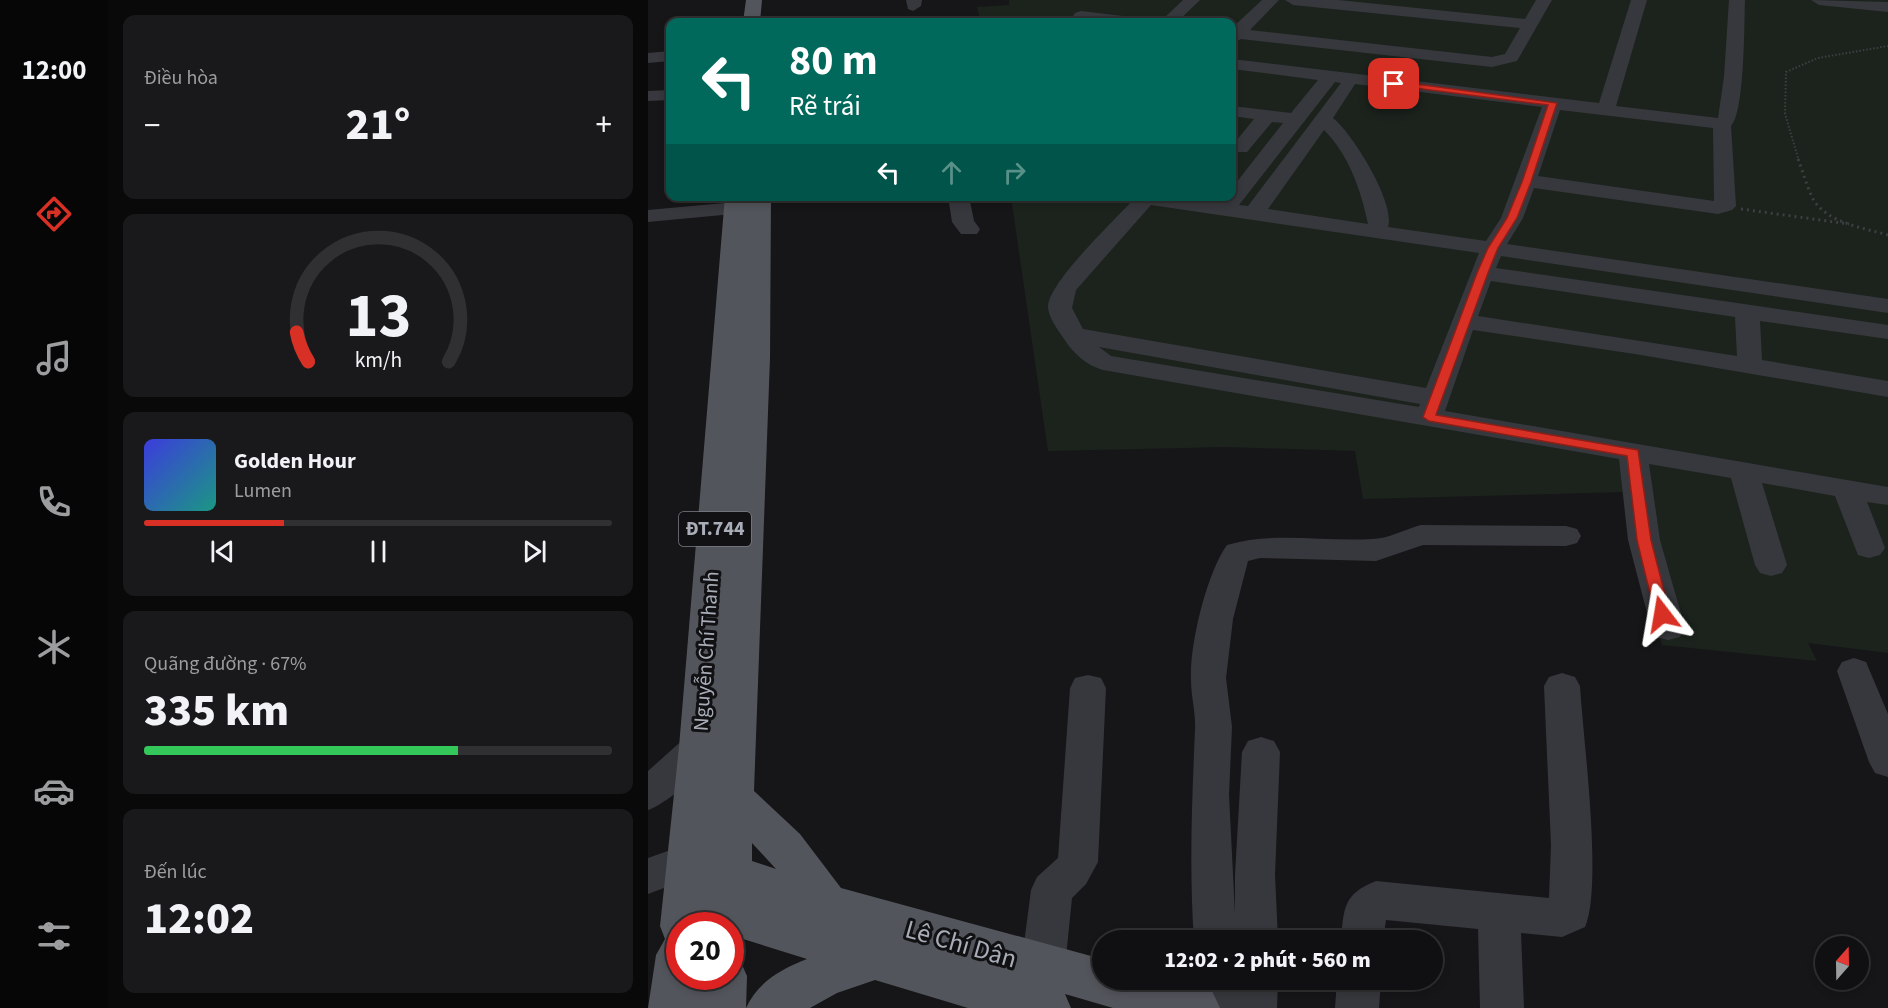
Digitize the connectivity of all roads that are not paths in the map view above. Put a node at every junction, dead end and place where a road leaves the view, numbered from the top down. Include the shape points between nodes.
1 (754, 0) edge
2 (770, 0) edge
3 (1096, 0) edge
4 (1192, 0) edge
5 (1271, 0) edge
6 (1293, 0) edge
7 (1544, 0) edge
8 (1639, 0) edge
9 (1737, 0) edge
10 (1819, 0) edge
11 (1370, 4) edge
12 (1888, 7) edge
13 (1438, 15) junction
14 (752, 18) edge
15 (769, 18) edge
16 (1082, 18) edge
17 (1172, 18) edge
18 (1530, 24) junction
19 (1236, 32) edge
20 (1236, 35) edge
21 (1287, 39) junction
22 (1336, 45) junction
23 (1415, 53) junction
24 (666, 57) edge
25 (648, 58) edge
26 (1492, 62) junction
27 (1236, 64) edge
28 (1261, 67) junction
29 (1322, 75) junction
30 (1352, 78) junction
31 (1394, 84) junction
32 (1441, 90) junction
33 (666, 95) edge
34 (648, 96) edge
35 (1553, 103) junction
36 (1606, 110) junction
37 (1236, 112) edge
38 (1267, 116) junction
39 (1322, 119) junction
40 (1295, 120) junction
41 (1722, 124) junction
42 (1236, 148) edge
43 (1269, 153) junction
44 (1526, 182) junction
45 (1236, 195) edge
46 (739, 201) edge
47 (745, 201) edge
48 (959, 201) edge
49 (1136, 201) edge
50 (1171, 201) edge
51 (1209, 201) edge
52 (1231, 201) edge
53 (1227, 206) junction
54 (1257, 211) junction
55 (648, 216) edge
56 (1379, 224) junction
57 (969, 229) dead end
58 (1496, 244) junction
59 (1482, 273) junction
60 (1888, 295) edge
61 (1888, 306) edge
62 (1747, 312) junction
63 (1463, 321) junction
64 (1888, 332) edge
65 (1750, 367) junction
66 (1888, 389) edge
67 (1432, 408) junction
68 (1633, 453) junction
69 (1743, 470) junction
70 (1847, 489) junction
71 (1888, 496) edge
72 (732, 508) junction
73 (1566, 536) dead end
74 (1869, 548) dead end
75 (1771, 565) dead end
76 (1668, 628) dead end
77 (1854, 671) dead end
78 (1562, 686) dead end
79 (1088, 688) dead end
80 (699, 747) junction
81 (1261, 752) dead end
82 (1888, 762) edge
83 (648, 794) edge
84 (734, 799) junction
85 (648, 876) edge
86 (698, 898) edge
87 (826, 905) junction
88 (1500, 912) junction
89 (1215, 930) edge
90 (1257, 930) edge
91 (1363, 930) edge
92 (874, 958) junction
93 (1044, 987) edge
94 (722, 990) edge
95 (1215, 990) edge
96 (1256, 990) edge
97 (1358, 990) edge
98 (721, 1008) edge
99 (771, 1008) edge
100 (1195, 1008) edge
101 (1215, 1008) edge
102 (1255, 1008) edge
103 (1357, 1008) edge
104 (1502, 1008) edge

1 - 14 main road
2 - 15 main road
3 - 16 street via 1086,8
4 - 17 street
5 - 19 street
6 - 11 street
7 - 18 street
8 - 36 street
9 - 41 street via 1733,77 1727,120
10 - 12 street
11 - 13 street
11 - 22 street
13 - 18 street
13 - 23 street
18 - 26 street via 1511,57
20 - 21 street
21 - 22 street
21 - 28 street
22 - 23 street
22 - 29 street
23 - 26 street
23 - 31 street
24 - 25 street
26 - 32 street
27 - 28 street
28 - 29 street
29 - 30 street
29 - 40 street
30 - 31 street
30 - 39 street
31 - 32 street
32 - 35 street
33 - 34 street
35 - 36 street
35 - 44 street
36 - 41 street
37 - 38 street
38 - 40 street
38 - 42 street
39 - 54 street
39 - 56 street via 1345,140 1375,200
40 - 43 street
41 - 44 street via 1725,206
42 - 43 street
43 - 45 street
44 - 58 street
46 - 55 street
47 - 72 main road, Nguyễn Chí Thanh / ĐT.744
48 - 57 street via 963,222
49 - 67 street via 1065,289 1060,308 1077,336
50 - 53 street
51 - 53 street
52 - 53 street
53 - 54 street
54 - 56 street
54 - 58 street
56 - 58 street
58 - 59 street
58 - 60 street
58 - 61 street
59 - 62 street
59 - 63 street
62 - 64 street
62 - 65 street
63 - 65 street
63 - 67 street
65 - 66 street
67 - 68 street
68 - 69 street
68 - 76 street via 1644,540
69 - 70 street
69 - 75 street
70 - 71 street
70 - 74 street
72 - 80 main road, Nguyễn Chí Thanh / ĐT.744
72 - 84 main road, Nguyễn Chí Thanh / ĐT.744
73 - 89 street via 1421,535 1376,550 1260,548 1238,552 1231,562 1216,619 1208,678 1214,727 1210,795
77 - 82 street
78 - 88 street via 1571,844 1570,914 1562,918
79 - 93 street via 1078,862 1071,876 1052,890
80 - 83 street
80 - 86 main road, Nguyễn Chí Thanh / ĐT.744
81 - 90 street via 1255,875
84 - 86 main road, Nguyễn Chí Thanh / ĐT.744
84 - 87 main road via 783,842
85 - 86 street
86 - 87 main road, Lê Chí Dân
86 - 92 main road, Lê Chí Dân
87 - 93 main road, Lê Chí Dân
88 - 91 street via 1377,900 1367,906
88 - 104 street
92 - 93 main road, Lê Chí Dân
92 - 99 main road via 803,983
93 - 100 main road, Lê Chí Dân
94 - 98 main road
95 - 101 street
96 - 102 street
97 - 103 street

